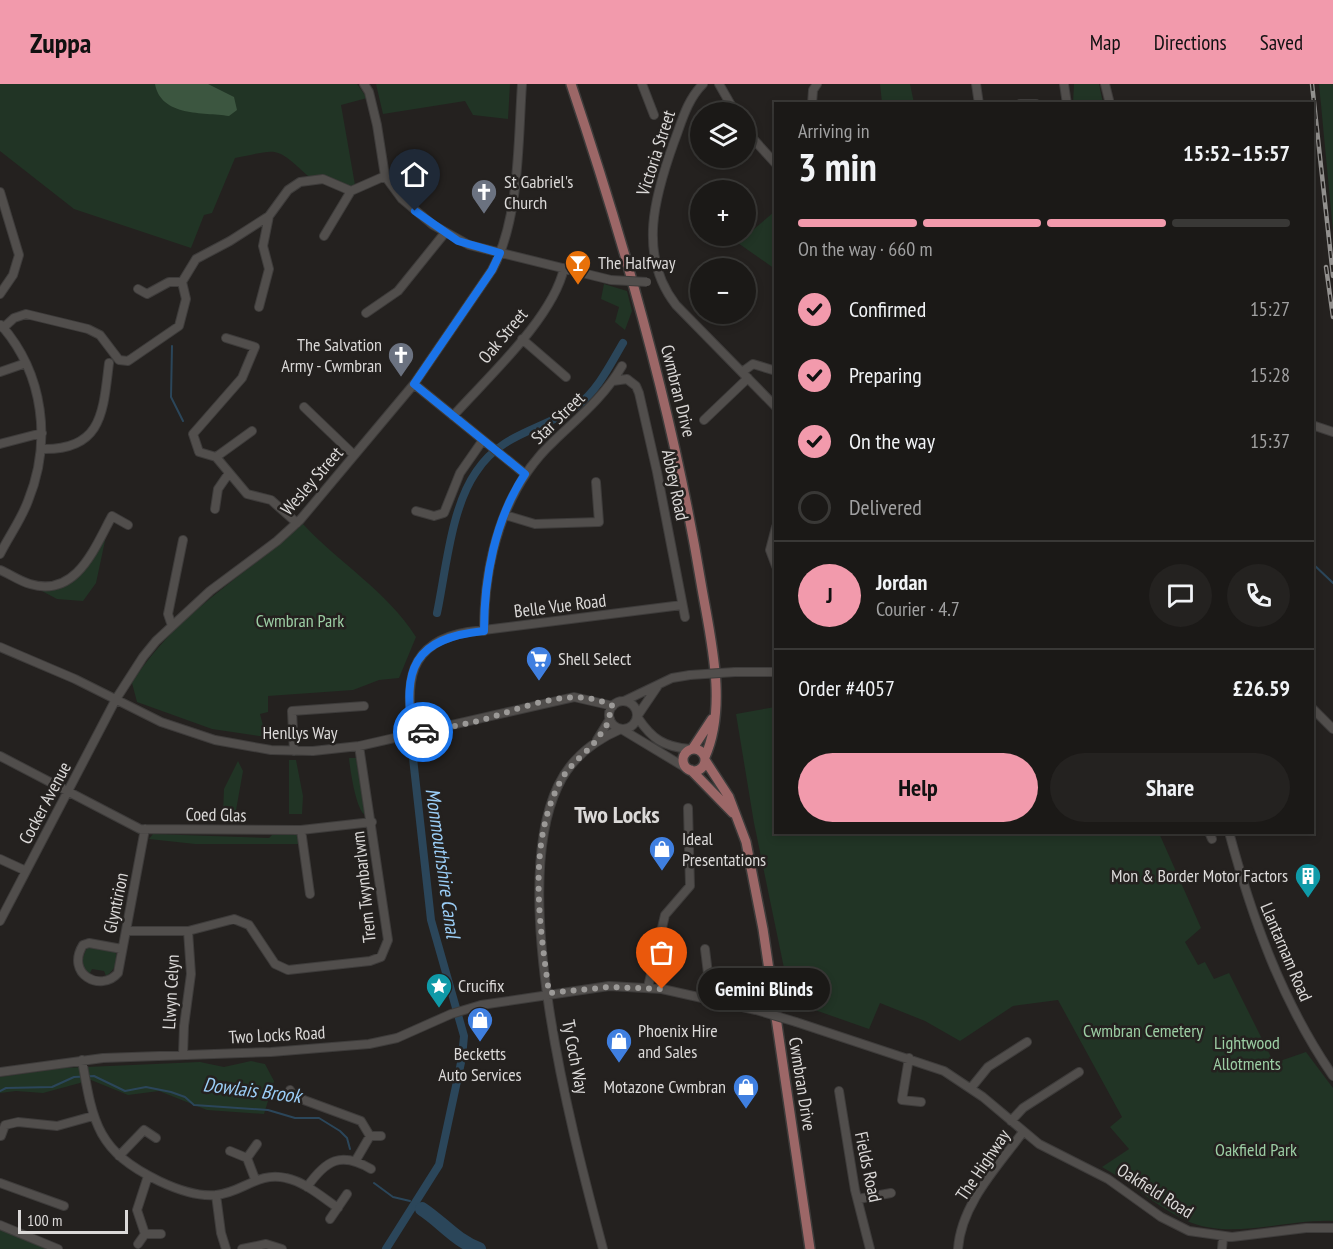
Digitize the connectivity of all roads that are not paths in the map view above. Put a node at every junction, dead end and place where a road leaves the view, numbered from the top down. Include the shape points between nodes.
1 (364, 84) edge
2 (522, 84) edge
3 (571, 84) edge
4 (642, 84) edge
5 (703, 84) edge
6 (719, 84) edge
7 (818, 84) edge
8 (976, 84) edge
9 (1064, 84) edge
10 (1105, 84) edge
11 (729, 102) edge
12 (812, 102) edge
13 (979, 102) edge
14 (1067, 102) edge
15 (1110, 102) edge
16 (654, 115) dead end
17 (756, 141) edge
18 (774, 162) edge
19 (385, 176) junction
20 (351, 191) junction
21 (0, 192) edge
22 (269, 216) junction
23 (444, 234) junction
24 (324, 236) dead end
25 (500, 253) junction
26 (564, 268) junction
27 (660, 278) junction
28 (182, 282) junction
29 (138, 289) dead end
30 (0, 294) edge
31 (259, 307) dead end
32 (366, 313) dead end
33 (2, 326) edge
34 (226, 338) dead end
35 (522, 339) junction
36 (26, 363) junction
37 (110, 363) dead end
38 (622, 366) dead end
39 (774, 370) edge
40 (0, 372) edge
41 (745, 375) junction
42 (566, 377) dead end
43 (613, 381) junction
44 (414, 384) junction
45 (774, 405) edge
46 (304, 406) dead end
47 (453, 416) junction
48 (704, 420) dead end
49 (1314, 426) edge
50 (252, 431) dead end
51 (1333, 432) edge
52 (42, 433) junction
53 (483, 440) junction
54 (0, 444) edge
55 (41, 449) junction
56 (354, 455) junction
57 (216, 457) junction
58 (229, 473) junction
59 (525, 474) junction
60 (596, 482) dead end
61 (216, 509) dead end
62 (416, 511) dead end
63 (505, 515) junction
64 (297, 523) junction
65 (128, 525) dead end
66 (774, 535) edge
67 (183, 540) dead end
68 (1, 551) edge
69 (774, 561) edge
70 (0, 570) edge
71 (682, 605) junction
72 (685, 617) dead end
73 (172, 626) junction
74 (484, 631) junction
75 (0, 646) edge
76 (774, 672) edge
77 (660, 684) junction
78 (116, 699) junction
79 (624, 701) junction
80 (364, 706) dead end
81 (613, 706) junction
82 (1314, 710) edge
83 (714, 714) junction
84 (638, 717) junction
85 (610, 719) junction
86 (1333, 729) edge
87 (622, 730) junction
88 (413, 734) junction
89 (596, 741) junction
90 (359, 746) junction
91 (691, 749) junction
92 (294, 751) junction
93 (0, 756) edge
94 (705, 759) junction
95 (689, 769) junction
96 (68, 792) junction
97 (688, 808) dead end
98 (738, 819) junction
99 (372, 822) junction
100 (145, 829) junction
101 (301, 830) junction
102 (1229, 834) edge
103 (0, 859) edge
104 (26, 871) junction
105 (310, 894) dead end
106 (0, 921) edge
107 (126, 931) junction
108 (188, 931) junction
109 (122, 949) junction
110 (705, 949) dead end
111 (648, 987) junction
112 (549, 993) junction
113 (711, 998) junction
114 (1027, 1042) dead end
115 (183, 1055) junction
116 (909, 1058) junction
117 (82, 1060) junction
118 (0, 1072) edge
119 (1079, 1072) dead end
120 (1333, 1076) edge
121 (971, 1088) junction
122 (290, 1090) dead end
123 (838, 1090) dead end
124 (921, 1102) dead end
125 (93, 1116) junction
126 (1011, 1121) junction
127 (2, 1123) edge
128 (1023, 1132) junction
129 (1, 1136) edge
130 (370, 1136) junction
131 (381, 1136) dead end
132 (156, 1138) dead end
133 (257, 1144) dead end
134 (230, 1150) dead end
135 (119, 1156) junction
136 (247, 1158) junction
137 (356, 1160) junction
138 (371, 1169) dead end
139 (148, 1176) junction
140 (255, 1179) junction
141 (0, 1183) edge
142 (307, 1187) junction
143 (891, 1193) dead end
144 (347, 1194) dead end
145 (216, 1196) junction
146 (858, 1199) junction
147 (64, 1206) dead end
148 (338, 1208) junction
149 (330, 1219) dead end
150 (0, 1225) edge
151 (1333, 1228) edge
152 (144, 1234) junction
153 (161, 1234) dead end
154 (1223, 1237) junction
155 (138, 1244) dead end
156 (58, 1249) edge
157 (226, 1249) edge
158 (242, 1249) edge
159 (282, 1249) edge
160 (603, 1249) edge
161 (810, 1249) edge
162 (870, 1249) edge
163 (958, 1249) edge
164 (1222, 1249) edge

1 - 19 street via 377,125
2 - 25 street, Wesley Street via 514,189
3 - 83 main road, Cwmbran Drive via 627,260 685,488 712,658
4 - 16 street
5 - 27 street, Victoria Street via 689,101 656,200 653,240
6 - 11 street
7 - 12 street
8 - 13 street
9 - 14 street
10 - 15 street
17 - 18 street
19 - 20 street
19 - 23 street via 402,199
20 - 22 street via 323,179 300,182 288,190
20 - 24 street
21 - 30 street via 19,255
22 - 28 street via 196,258
22 - 31 street via 263,246 269,267
23 - 25 street
23 - 32 street via 398,291
25 - 26 street
25 - 44 street, Wesley Street
26 - 27 street, bridge via 610,280 647,282
26 - 35 street, Oak Street via 555,296
27 - 41 street, Victoria Street via 676,305
28 - 29 street via 169,282 147,294
28 - 33 street via 186,299 177,329 125,362 88,329 26,314
33 - 36 street
34 - 57 street via 255,347 242,378 193,434 199,452
35 - 42 street
35 - 47 street, Oak Street
36 - 40 street
36 - 52 street via 40,403
37 - 55 street via 97,427 75,445
38 - 43 street, Star Street
39 - 41 street via 753,364
41 - 45 street, Victoria Street
41 - 48 street
43 - 59 street, Star Street
43 - 71 street, Abbey Road via 630,380 639,393
44 - 47 street
44 - 56 street, Wesley Street
46 - 56 street
47 - 53 street
49 - 51 street
50 - 57 street
52 - 54 street
52 - 55 street
53 - 59 street
53 - 62 street via 460,473 444,513 434,516
55 - 68 street via 29,501
56 - 64 street, Wesley Street
57 - 58 street
58 - 61 street via 218,489
58 - 64 street via 247,494 271,500
59 - 63 street, Star Street
60 - 63 street via 599,522 535,524
63 - 74 street, Star Street via 486,587
64 - 73 street, Wesley Street
65 - 70 street via 112,516 87,562 63,584 29,584
66 - 69 street via 770,550
67 - 73 street via 168,614
71 - 72 street, Abbey Road
71 - 74 street, Belle Vue Road
73 - 78 street, Wesley Street via 143,657
74 - 88 street, Belle Vue Road via 450,636 421,656 408,690
75 - 78 street, Henllys Way
76 - 77 street, bridge via 690,675
77 - 79 street
77 - 84 street
78 - 92 street, Henllys Way via 161,722 199,735 240,746
78 - 96 street, Cocker Avenue
79 - 81 street
79 - 84 street via 635,707
80 - 92 street via 292,711
81 - 85 street
81 - 88 street, Henllys Way via 574,697 552,700
82 - 86 street
83 - 91 main road
83 - 94 main road, Cwmbran Drive
84 - 87 street via 634,725
84 - 91 street via 658,742
85 - 87 street
85 - 89 street, Ty Coch Way
87 - 89 street, Ty Coch Way
87 - 95 street
88 - 90 street, Henllys Way
89 - 112 street, Ty Coch Way via 576,758 559,783 544,834 539,911
90 - 92 street, Henllys Way
90 - 99 street, Trem Twynbarlwm
91 - 94 main road via 701,750
91 - 95 main road via 683,758
93 - 96 street, Coed Glas
94 - 95 main road via 700,769
94 - 98 main road, Cwmbran Drive
95 - 98 main road
96 - 100 street, Coed Glas
96 - 104 street, Cocker Avenue
97 - 111 street via 691,881 685,895 665,915
98 - 161 main road, Cwmbran Drive via 762,929
99 - 101 street, Coed Glas
99 - 108 street, Trem Twynbarlwm via 388,940 381,957 288,970 270,959 242,920 227,919
100 - 101 street, Coed Glas
100 - 107 street, Glyntirion
101 - 105 street
102 - 120 street, Llantarnam Road via 1267,952 1300,1021
103 - 104 street
104 - 106 street, Cocker Avenue
107 - 108 street, Trem Twynbarlwm
107 - 109 street, Glyntirion
108 - 115 street, Llwyn Celyn via 191,974
109 - 109 street, Glyntirion via 118,973 110,980 83,976 78,966 81,949 88,943
110 - 113 street
111 - 112 street, Two Locks Road
111 - 113 street, Oakfield Road
112 - 115 street, Two Locks Road via 463,1010 397,1038 369,1044
112 - 160 street, Ty Coch Way via 562,1073
113 - 116 street, Oakfield Road, bridge
114 - 121 street via 988,1067
115 - 117 street, Two Locks Road
116 - 121 street, Oakfield Road via 944,1071
116 - 124 street via 902,1100
117 - 118 street, Two Locks Road
117 - 125 street
119 - 126 street via 1029,1104
121 - 126 street, Oakfield Road
122 - 130 street via 293,1096 361,1121
123 - 146 street, Fields Road
125 - 127 street via 57,1126
125 - 135 street
126 - 128 street, Oakfield Road
127 - 129 street
128 - 154 street, Oakfield Road via 1050,1152 1108,1179 1180,1227
128 - 163 street, The Highway via 977,1195
130 - 131 street
130 - 137 street
132 - 135 street via 146,1127
133 - 136 street
134 - 136 street
135 - 139 street
136 - 140 street
137 - 138 street
137 - 142 street via 327,1164
139 - 145 street via 188,1192
139 - 152 street via 137,1210
140 - 142 street via 286,1178
140 - 145 street
141 - 147 street via 54,1198
142 - 148 street
143 - 146 street
144 - 148 street
145 - 157 street
146 - 162 street, Fields Road
148 - 149 street
150 - 156 street
151 - 154 street, Oakfield Road
152 - 153 street
152 - 155 street
154 - 164 street
158 - 159 street via 266,1244

